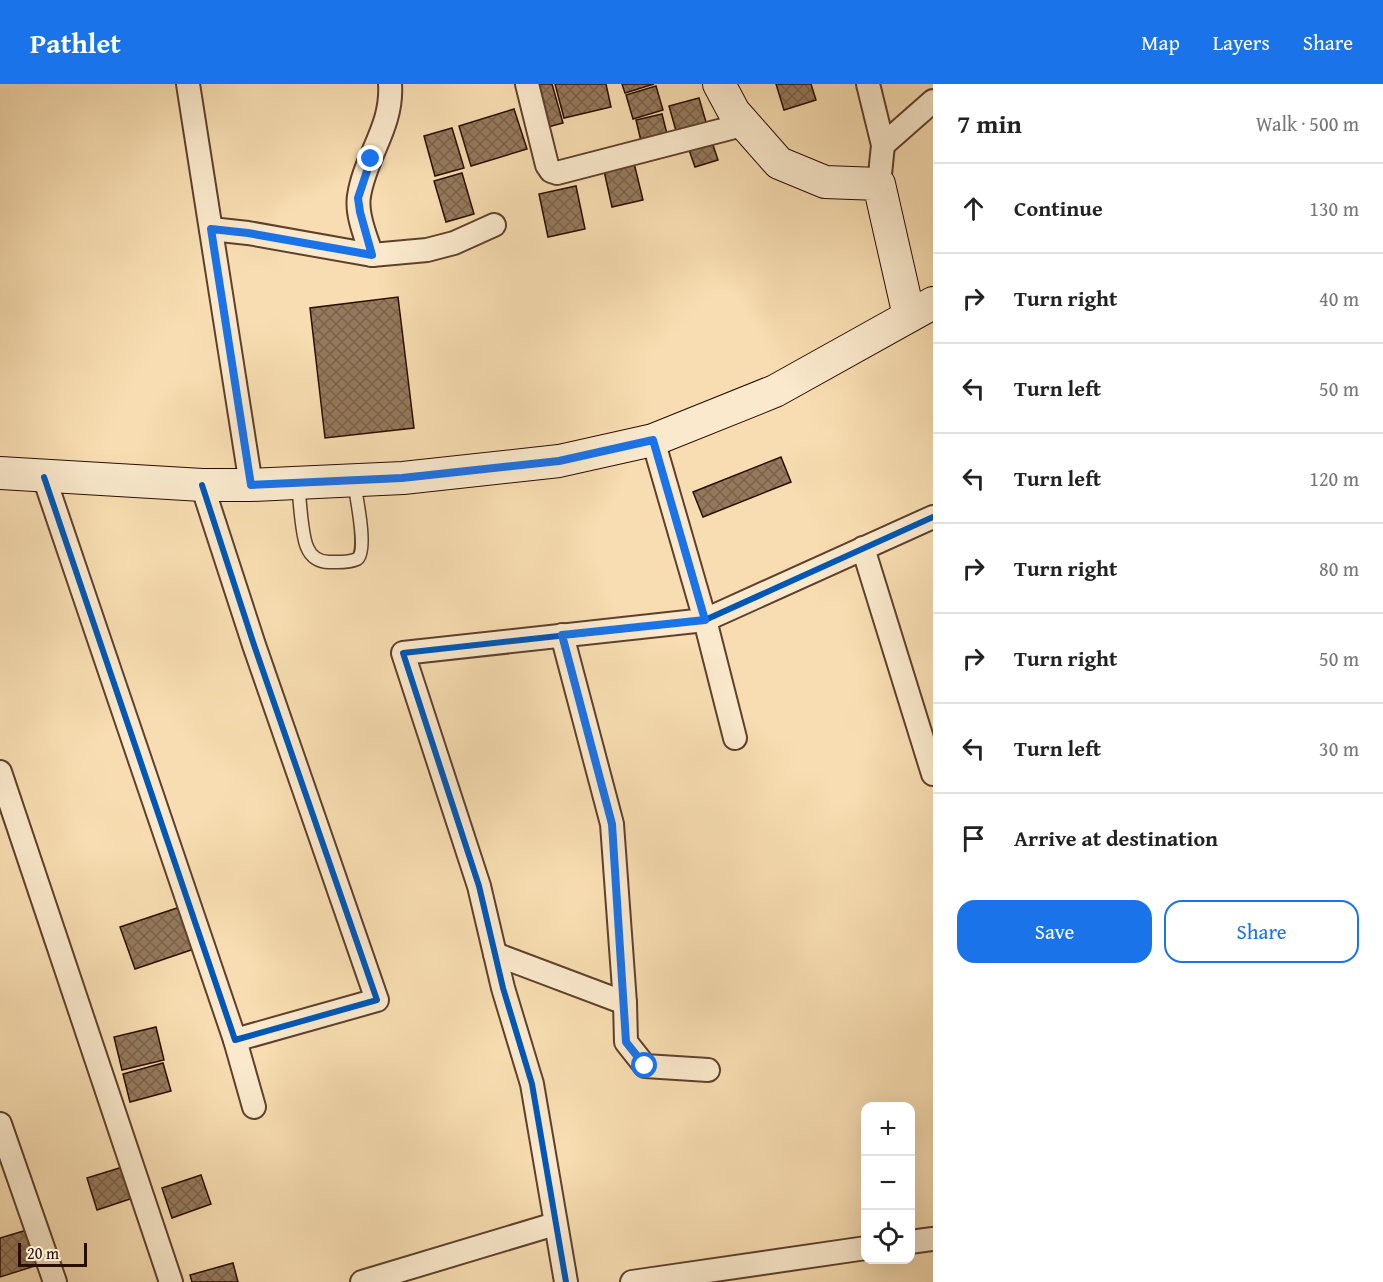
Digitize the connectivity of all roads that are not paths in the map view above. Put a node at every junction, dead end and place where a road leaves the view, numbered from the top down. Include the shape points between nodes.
1 (188, 84) edge
2 (390, 84) edge
3 (527, 84) edge
4 (719, 84) edge
5 (868, 84) edge
6 (933, 101) edge
7 (746, 124) junction
8 (883, 145) junction
9 (879, 184) junction
10 (494, 225) dead end
11 (211, 229) junction
12 (372, 255) junction
13 (921, 309) edge
14 (653, 440) junction
15 (0, 473) edge
16 (44, 477) junction
17 (354, 480) junction
18 (298, 483) junction
19 (202, 485) junction
20 (251, 485) junction
21 (933, 517) edge
22 (863, 548) junction
23 (705, 620) junction
24 (562, 635) junction
25 (735, 738) dead end
26 (0, 772) edge
27 (933, 774) edge
28 (495, 954) junction
29 (625, 1003) junction
30 (235, 1040) junction
31 (708, 1070) dead end
32 (254, 1107) dead end
33 (0, 1124) edge
34 (555, 1224) junction
35 (933, 1239) edge
36 (915, 1241) edge
37 (861, 1249) edge
38 (55, 1282) edge
39 (171, 1282) edge
40 (362, 1282) edge
41 (566, 1282) edge
42 (632, 1282) edge

1 - 11 street
2 - 12 street via 384,129 358,198
3 - 7 street via 551,171
4 - 7 main road via 734,112
5 - 8 street
6 - 8 street
7 - 9 main road via 779,163 825,182
8 - 9 street
9 - 13 main road
10 - 12 street via 427,250
11 - 12 street
11 - 20 street
13 - 14 main road via 775,391
14 - 17 main road via 559,461
14 - 23 street
15 - 16 main road
16 - 19 main road
16 - 30 street
17 - 18 main road
17 - 18 lane via 362,544 357,559 342,562 323,562 307,546
18 - 20 main road
19 - 20 main road
19 - 30 street via 376,1000
21 - 22 street
22 - 23 street
22 - 27 street
23 - 24 street
23 - 25 street
24 - 28 street via 403,653 479,886
24 - 29 street via 612,824
26 - 39 street
28 - 29 street
28 - 34 street via 532,1084
29 - 31 street via 626,1042 645,1066
30 - 32 street
33 - 38 street
34 - 40 street
34 - 41 street
35 - 36 street
37 - 42 street

